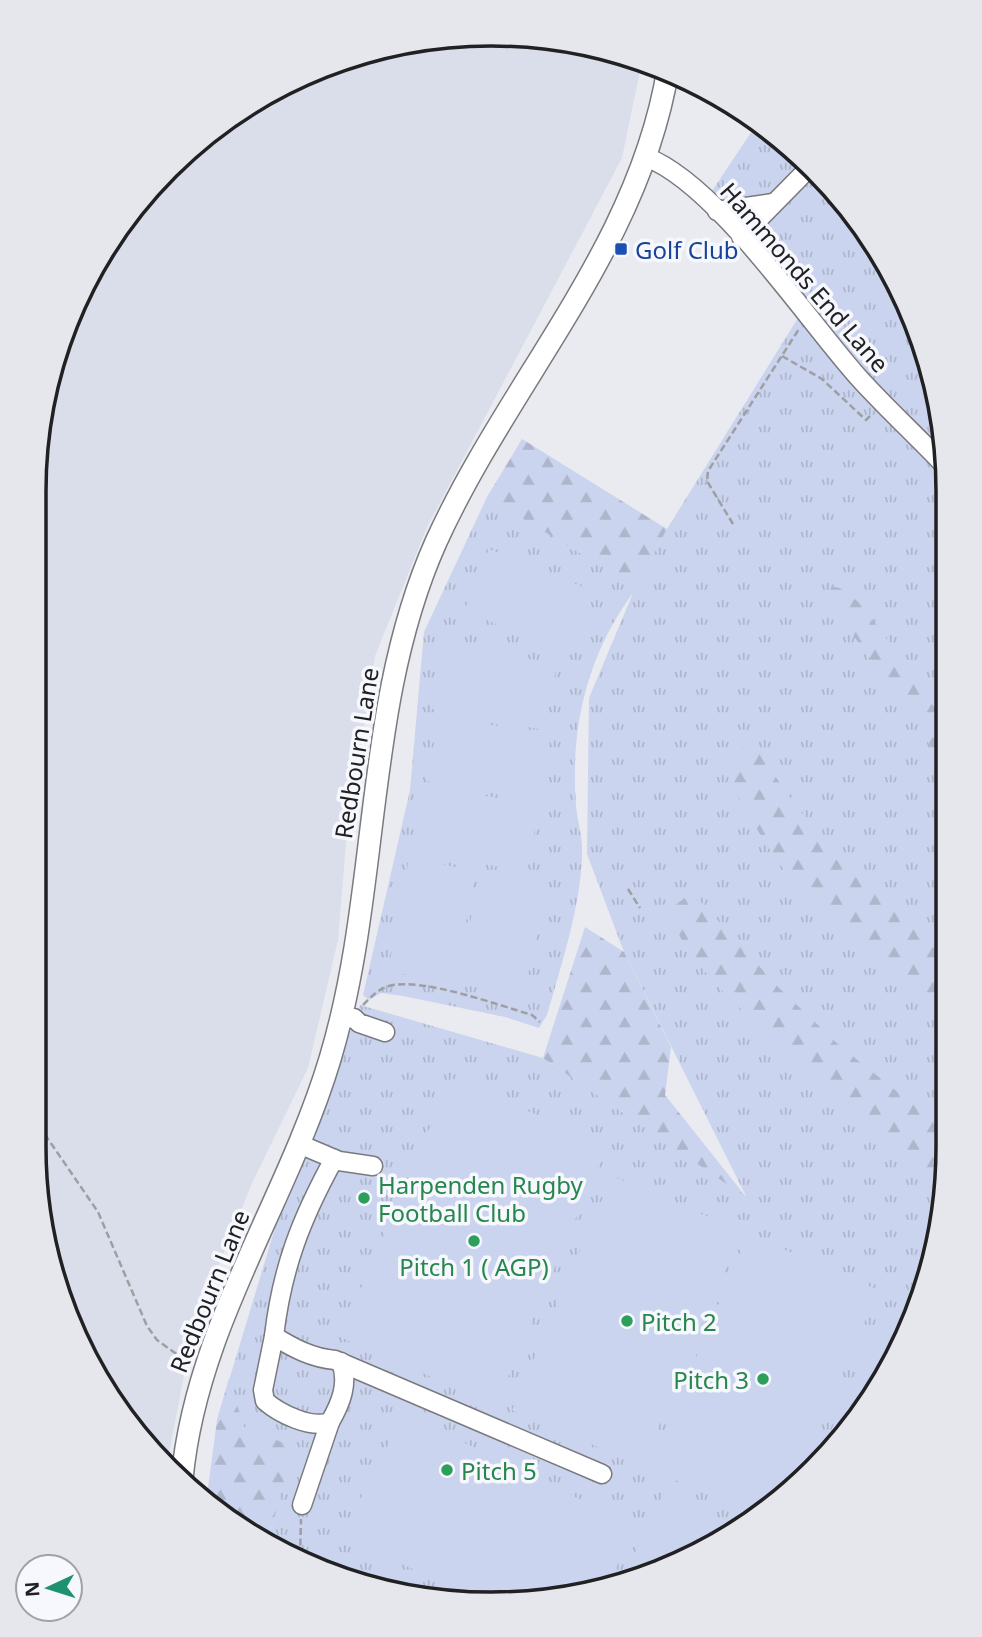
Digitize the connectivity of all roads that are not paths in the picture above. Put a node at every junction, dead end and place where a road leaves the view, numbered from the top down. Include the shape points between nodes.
1 (665, 81) edge
2 (646, 158) junction
3 (803, 173) edge
4 (773, 203) junction
5 (718, 211) junction
6 (741, 237) junction
7 (935, 456) edge
8 (353, 1014) junction
9 (385, 1032) dead end
10 (299, 1144) junction
11 (334, 1159) junction
12 (373, 1166) dead end
13 (274, 1336) junction
14 (341, 1362) junction
15 (330, 1422) junction
16 (184, 1468) edge
17 (602, 1474) dead end
18 (302, 1505) road end

1 - 2 main road, Redbourn Lane
2 - 5 street, Hammonds End Lane via 671,170
2 - 8 main road, Redbourn Lane via 599,262 453,509 412,605 388,702
3 - 4 street
4 - 5 street
4 - 6 street
5 - 6 street, Hammonds End Lane
6 - 7 street, Hammonds End Lane via 859,378
8 - 9 street via 359,1023
8 - 10 main road, Redbourn Lane via 330,1058
10 - 11 street
10 - 16 main road, Redbourn Lane via 203,1372
11 - 12 street
11 - 13 street via 290,1252
13 - 14 street via 320,1359
13 - 15 street via 264,1401 312,1424
14 - 15 street via 346,1376 340,1405
14 - 17 street
15 - 18 street

